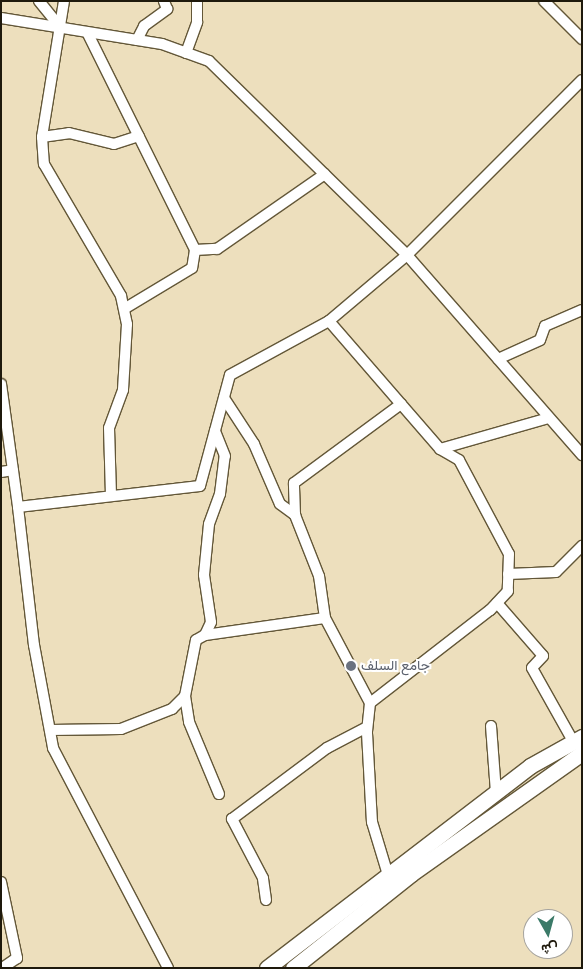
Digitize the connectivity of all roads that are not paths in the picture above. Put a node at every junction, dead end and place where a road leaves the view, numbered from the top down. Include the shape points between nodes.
1 (39, 1) edge
2 (64, 1) edge
3 (164, 1) edge
4 (197, 1) edge
5 (544, 1) edge
6 (1, 18) edge
7 (61, 28) junction
8 (87, 32) junction
9 (582, 39) edge
10 (137, 40) junction
11 (186, 53) junction
12 (582, 80) edge
13 (139, 136) junction
14 (42, 137) junction
15 (325, 174) junction
16 (195, 250) junction
17 (407, 255) junction
18 (124, 309) junction
19 (582, 310) edge
20 (329, 321) junction
21 (498, 359) junction
22 (1, 384) edge
23 (224, 398) junction
24 (401, 404) junction
25 (550, 418) junction
26 (215, 431) junction
27 (440, 448) junction
28 (582, 455) edge
29 (13, 470) junction
30 (1, 472) edge
31 (111, 496) junction
32 (18, 506) junction
33 (295, 515) junction
34 (582, 546) edge
35 (508, 574) junction
36 (496, 603) junction
37 (325, 618) junction
38 (205, 635) junction
39 (185, 696) junction
40 (370, 703) junction
41 (491, 726) dead end
42 (367, 727) junction
43 (50, 730) junction
44 (579, 744) edge
45 (496, 792) junction
46 (219, 794) dead end
47 (388, 875) junction
48 (1, 882) edge
49 (266, 900) dead end
50 (2, 968) edge
51 (168, 968) edge
52 (266, 968) edge
53 (293, 968) edge

1 - 7 street
2 - 7 street
3 - 10 street via 167,9 144,26
4 - 11 street via 197,22
5 - 9 street
6 - 7 street
7 - 8 street
7 - 14 street
8 - 10 street
8 - 13 street
10 - 11 street
11 - 15 street via 209,61
12 - 17 street
13 - 14 street via 114,144 69,134
13 - 16 street
14 - 18 street via 44,164 121,296
15 - 16 street via 217,249
15 - 17 street
16 - 18 street via 192,268
17 - 20 street
17 - 21 street
18 - 31 street via 123,390 109,428
19 - 21 street via 545,326 540,340
20 - 23 street via 230,375
20 - 24 street
21 - 25 street
22 - 29 street
23 - 26 street
23 - 33 street via 254,444 280,504
24 - 27 street
24 - 33 street via 294,483
25 - 27 street
25 - 28 street
26 - 31 street via 200,486
26 - 38 street via 225,456 220,494 209,524 204,575 212,622
27 - 35 street via 459,460 486,506 509,554
29 - 30 street
29 - 32 street
31 - 32 street
32 - 43 street via 34,645
33 - 37 street via 319,576
34 - 35 street via 556,572
35 - 36 street via 508,591
36 - 40 street
36 - 44 street via 543,656 532,668
37 - 38 street
37 - 40 street
38 - 39 street via 196,640
39 - 43 street via 172,709 140,724
39 - 46 street via 188,722
40 - 42 street
41 - 45 street
42 - 47 street via 372,822
42 - 49 street via 327,748 232,819 263,878
43 - 51 street via 54,748
44 - 45 main road
44 - 53 main road
45 - 47 main road
47 - 52 main road
48 - 50 street via 17,958

